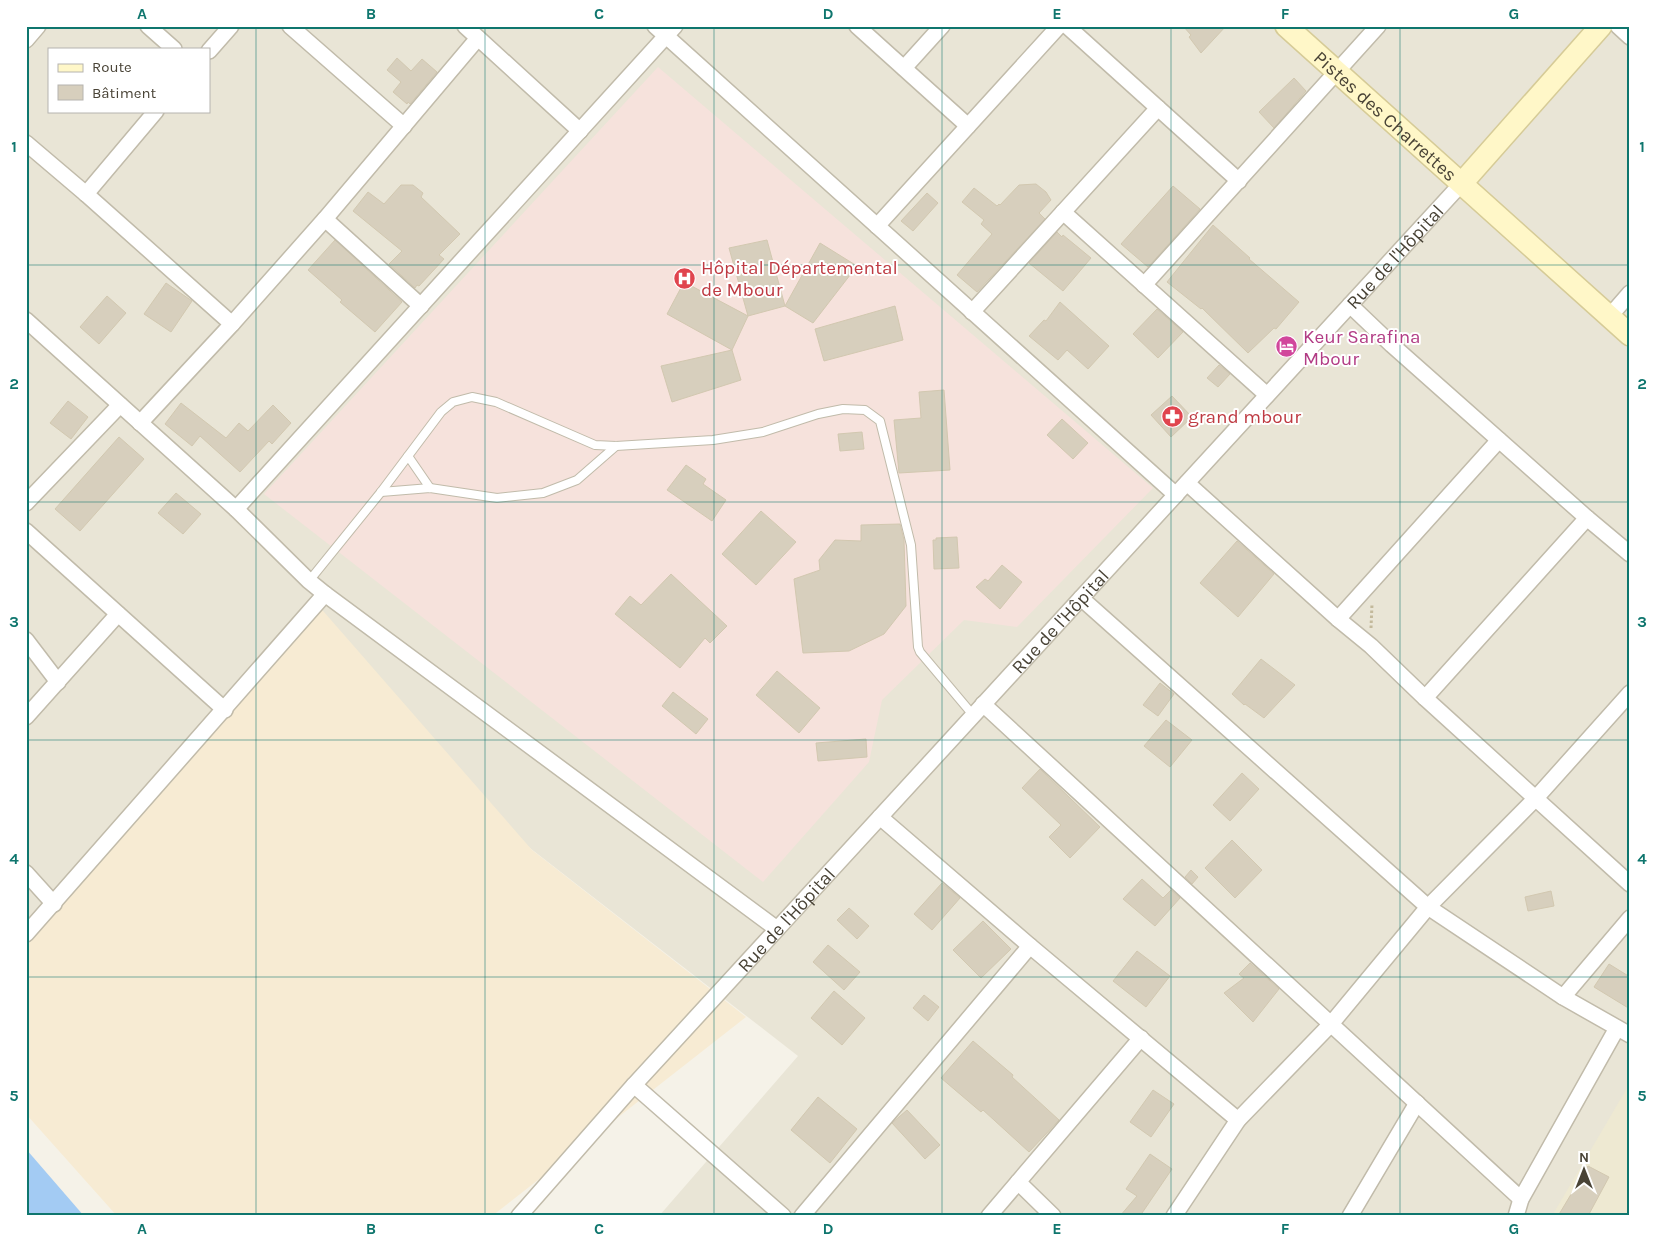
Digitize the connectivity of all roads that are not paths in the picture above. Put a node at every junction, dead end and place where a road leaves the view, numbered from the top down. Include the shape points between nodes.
1 (38, 26) edge
2 (148, 26) edge
3 (231, 26) edge
4 (290, 26) edge
5 (465, 26) edge
6 (857, 26) edge
7 (942, 26) edge
8 (1059, 26) edge
9 (1067, 26) edge
10 (1286, 26) edge
11 (1378, 26) edge
12 (1601, 26) edge
13 (1618, 26) edge
14 (666, 30) edge
15 (1630, 37) edge
16 (478, 38) junction
17 (26, 40) edge
18 (173, 48) edge
19 (210, 50) edge
20 (904, 68) junction
21 (1338, 72) junction
22 (1158, 108) junction
23 (155, 112) edge
24 (404, 126) junction
25 (968, 126) junction
26 (580, 131) junction
27 (26, 143) edge
28 (1239, 181) junction
29 (1462, 184) junction
30 (86, 194) junction
31 (1063, 212) junction
32 (325, 219) junction
33 (877, 226) junction
34 (1144, 285) junction
35 (1630, 293) edge
36 (1350, 305) junction
37 (421, 306) junction
38 (972, 312) junction
39 (1610, 316) junction
40 (26, 320) edge
41 (232, 324) junction
42 (1630, 335) edge
43 (1267, 396) junction
44 (120, 405) junction
45 (140, 422) junction
46 (1498, 440) junction
47 (616, 446) junction
48 (408, 456) junction
49 (1187, 483) junction
50 (430, 488) junction
51 (381, 492) junction
52 (1176, 495) junction
53 (26, 502) edge
54 (236, 509) junction
55 (1587, 518) junction
56 (26, 531) edge
57 (1630, 554) edge
58 (309, 581) junction
59 (325, 594) junction
60 (1081, 598) junction
61 (118, 614) junction
62 (1338, 619) junction
63 (26, 640) edge
64 (58, 682) junction
65 (1630, 693) edge
66 (1425, 698) junction
67 (224, 710) junction
68 (978, 710) junction
69 (26, 717) edge
70 (1536, 798) junction
71 (880, 817) junction
72 (26, 873) edge
73 (1630, 884) edge
74 (54, 904) junction
75 (1428, 908) junction
76 (1630, 918) edge
77 (777, 929) junction
78 (26, 934) edge
79 (1030, 946) junction
80 (1563, 996) junction
81 (1331, 1024) junction
82 (1623, 1032) edge
83 (1141, 1038) junction
84 (634, 1084) junction
85 (1417, 1103) junction
86 (1238, 1120) junction
87 (1018, 1182) junction
88 (1521, 1199) junction
89 (519, 1216) edge
90 (783, 1216) edge
91 (802, 1216) edge
92 (989, 1216) edge
93 (1053, 1216) edge
94 (1174, 1216) edge
95 (1350, 1216) edge
96 (1516, 1216) edge

1 - 17 street
2 - 18 street
3 - 19 street
4 - 24 street
5 - 16 street
6 - 20 street
7 - 20 street
8 - 25 street
9 - 22 street
10 - 21 main road, Pistes des Charrettes
11 - 21 street
12 - 29 main road, Rue de l'Hôpital
13 - 15 street
14 - 26 street
14 - 33 street
16 - 24 street
16 - 26 street
20 - 25 street
21 - 28 street
21 - 29 main road, Pistes des Charrettes
22 - 28 street
22 - 31 street
23 - 30 street
24 - 32 street
25 - 33 street
26 - 37 street
27 - 30 street
28 - 34 street
29 - 36 street, Rue de l'Hôpital
29 - 39 main road, Pistes des Charrettes
30 - 41 street
31 - 34 street
31 - 38 street
32 - 37 street
32 - 41 street
33 - 38 street
34 - 43 street
35 - 39 street
36 - 43 street, Rue de l'Hôpital
36 - 46 street
37 - 54 street
38 - 52 street
39 - 42 main road, Pistes des Charrettes
40 - 44 street
41 - 45 street
43 - 49 street, Rue de l'Hôpital
44 - 45 street
44 - 53 street
45 - 54 street
46 - 55 street
46 - 62 street
47 - 48 lane via 595,445 496,402 472,397 453,402 441,412
47 - 50 lane via 577,480 543,493 498,498
47 - 68 lane via 713,440 763,432 843,409 865,410 880,422 911,546 918,647
48 - 50 lane
48 - 51 lane
49 - 52 street, Rue de l'Hôpital
49 - 62 street
50 - 51 lane
51 - 58 lane
52 - 60 street, Rue de l'Hôpital
54 - 58 street
55 - 57 street
55 - 66 street
56 - 61 street
58 - 59 street
59 - 67 street
59 - 77 street
60 - 68 street, Rue de l'Hôpital
60 - 75 street
61 - 64 street
61 - 67 street
62 - 66 street
63 - 64 street
64 - 69 street
65 - 70 street
66 - 70 street
67 - 74 street
68 - 71 street, Rue de l'Hôpital
68 - 81 street
70 - 73 street
70 - 75 street
71 - 77 street, Rue de l'Hôpital
71 - 79 street
72 - 74 street
74 - 78 street
75 - 80 street
75 - 81 street
76 - 80 street
77 - 84 street, Rue de l'Hôpital
79 - 83 street
79 - 91 street
80 - 82 street
81 - 85 street
81 - 86 street
82 - 88 street
83 - 86 street
83 - 87 street
84 - 89 street, Rue de l'Hôpital
84 - 90 street
85 - 88 street
85 - 95 street
86 - 94 street
87 - 92 street
87 - 93 street
88 - 96 street

